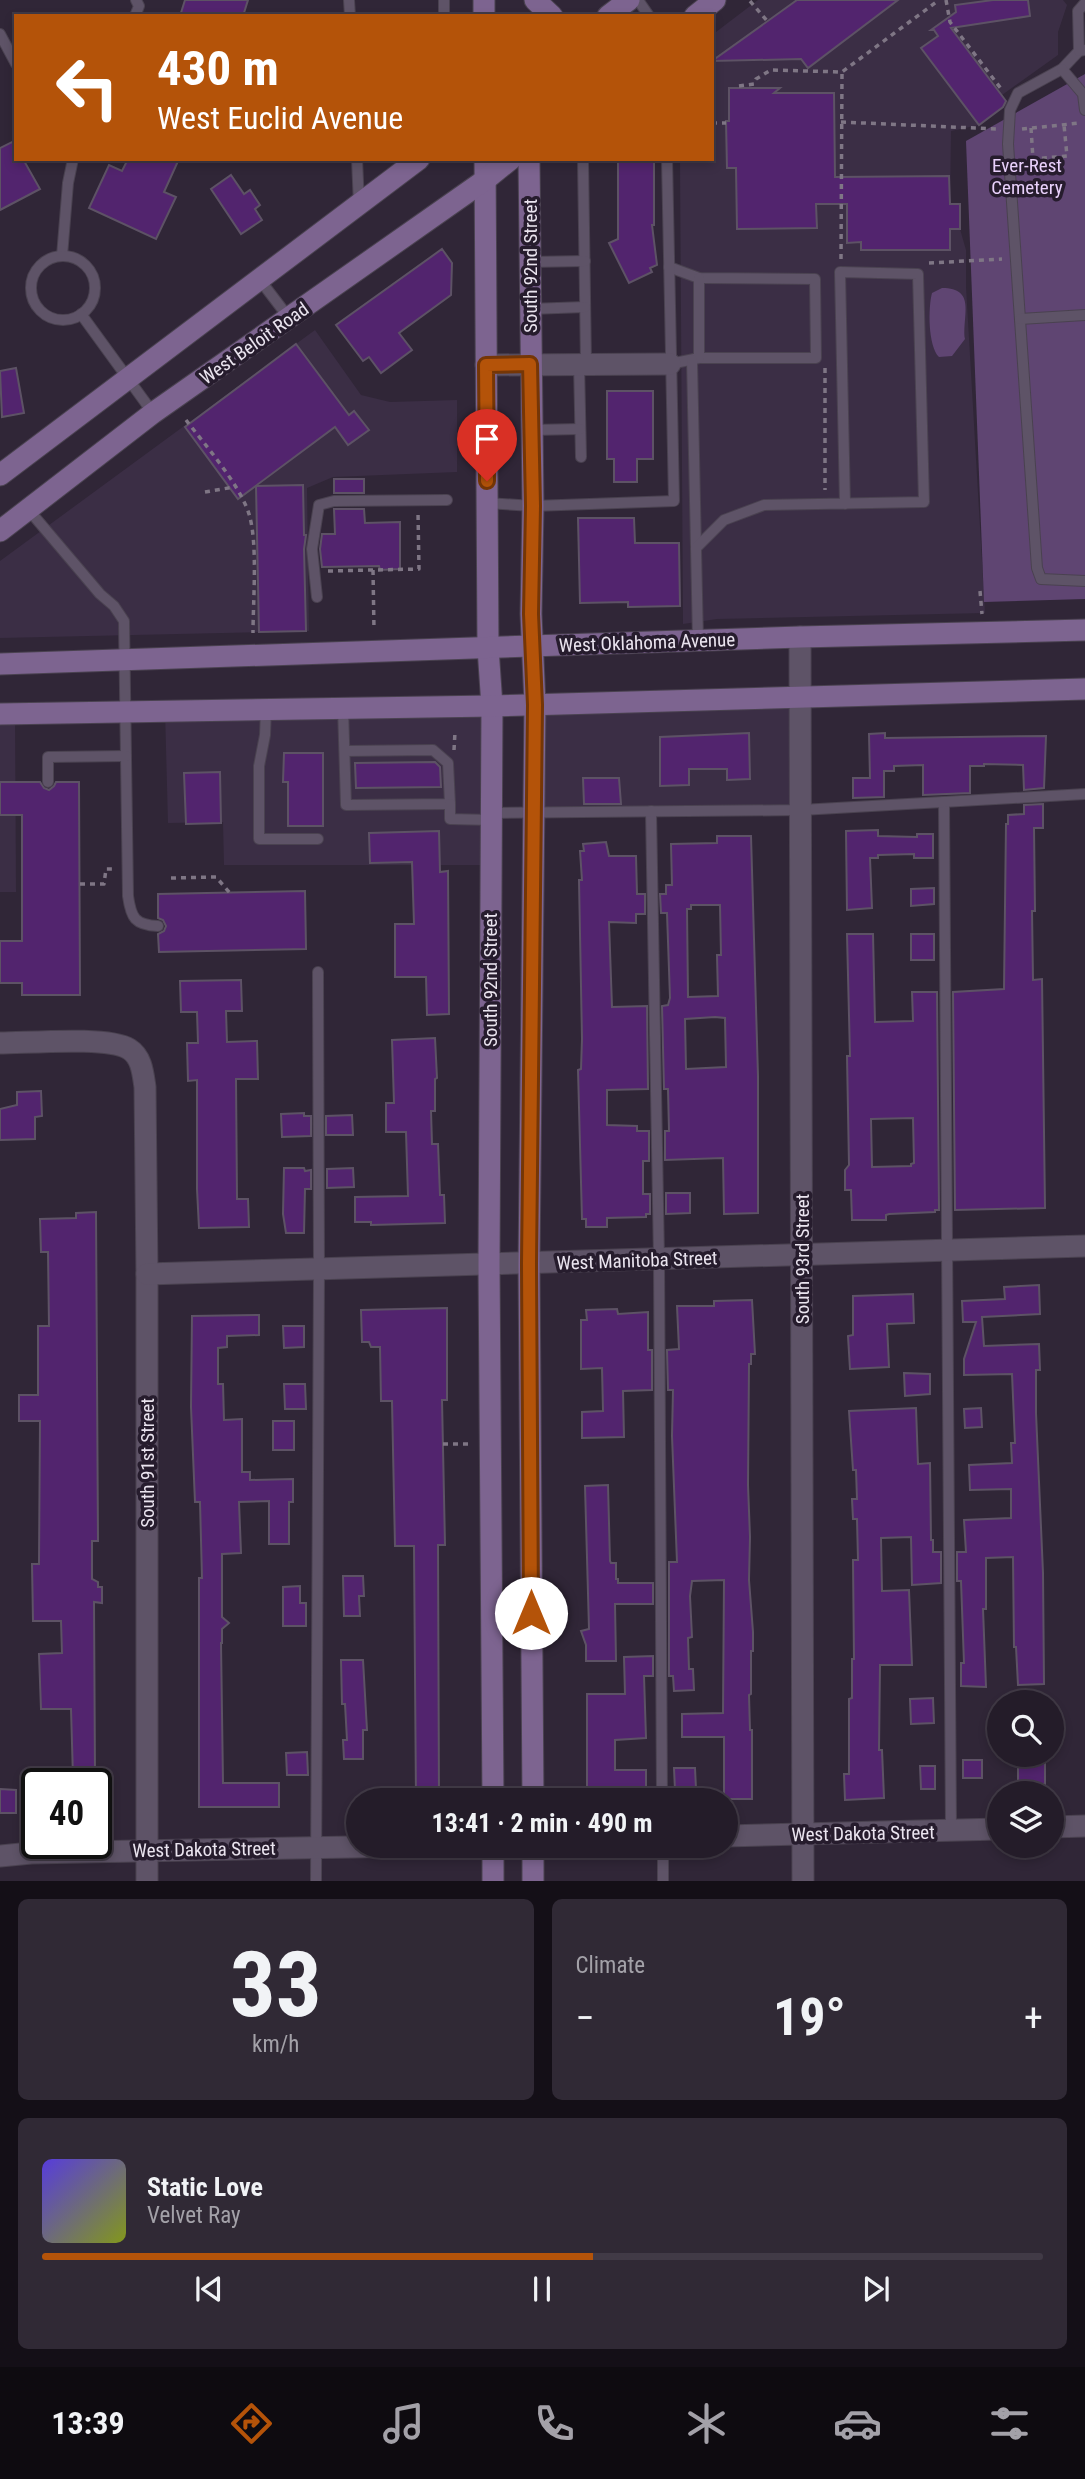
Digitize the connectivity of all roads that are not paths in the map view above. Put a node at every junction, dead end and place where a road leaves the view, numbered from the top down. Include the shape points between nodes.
1 (535, 0) edge
2 (629, 0) edge
3 (715, 0) edge
4 (1085, 3) edge
5 (550, 14) edge
6 (611, 14) edge
7 (698, 14) edge
8 (0, 34) edge
9 (1082, 51) edge
10 (14, 60) edge
11 (1062, 69) junction
12 (1085, 110) edge
13 (357, 161) edge
14 (416, 161) edge
15 (506, 161) edge
16 (529, 161) edge
17 (583, 161) edge
18 (667, 161) edge
19 (70, 162) edge
20 (485, 170) edge
21 (359, 205) junction
22 (62, 256) junction
23 (585, 261) junction
24 (530, 262) junction
25 (668, 267) junction
26 (699, 278) junction
27 (260, 280) junction
28 (585, 307) junction
29 (530, 309) junction
30 (81, 314) junction
31 (1085, 315) edge
32 (289, 318) junction
33 (1020, 318) junction
34 (695, 359) junction
35 (530, 364) junction
36 (583, 364) junction
37 (670, 364) junction
38 (486, 365) junction
39 (129, 379) junction
40 (153, 413) junction
41 (580, 429) junction
42 (531, 430) junction
43 (581, 457) dead end
44 (0, 475) edge
45 (447, 499) dead end
46 (487, 503) junction
47 (845, 504) junction
48 (533, 506) junction
49 (28, 509) junction
50 (0, 531) edge
51 (696, 548) junction
52 (1085, 581) edge
53 (317, 597) dead end
54 (1085, 631) edge
55 (800, 637) junction
56 (698, 641) junction
57 (534, 646) junction
58 (488, 648) junction
59 (125, 660) junction
60 (0, 664) edge
61 (1085, 688) edge
62 (802, 696) junction
63 (535, 705) junction
64 (492, 706) junction
65 (343, 708) junction
66 (266, 709) junction
67 (125, 711) junction
68 (0, 714) edge
69 (345, 751) junction
70 (126, 755) junction
71 (48, 782) dead end
72 (1085, 794) edge
73 (944, 802) junction
74 (450, 804) junction
75 (801, 810) junction
76 (651, 811) junction
77 (534, 813) junction
78 (491, 816) junction
79 (318, 839) dead end
80 (158, 926) dead end
81 (318, 972) dead end
82 (0, 1043) edge
83 (1085, 1246) edge
84 (948, 1250) junction
85 (803, 1254) junction
86 (659, 1259) junction
87 (529, 1264) junction
88 (489, 1265) junction
89 (319, 1270) junction
90 (148, 1274) junction
91 (493, 1788) edge
92 (533, 1788) edge
93 (663, 1788) edge
94 (1085, 1826) edge
95 (1064, 1827) edge
96 (987, 1830) edge
97 (951, 1831) junction
98 (803, 1834) junction
99 (738, 1836) edge
100 (315, 1847) junction
101 (346, 1847) edge
102 (147, 1850) junction
103 (0, 1856) edge
104 (493, 1858) edge
105 (533, 1858) edge
106 (663, 1858) edge
107 (147, 1881) edge
108 (316, 1881) edge
109 (493, 1881) edge
110 (533, 1881) edge
111 (663, 1881) edge
112 (803, 1881) edge

1 - 5 main road
2 - 6 main road
3 - 7 main road
4 - 9 lane via 1078,11
8 - 10 lane
9 - 11 lane
11 - 12 lane via 1083,94
11 - 33 lane via 1018,93 1010,110
13 - 21 lane
14 - 21 main road
15 - 20 main road, West Beloit Road
16 - 24 main road, South 92nd Street
17 - 23 lane
18 - 25 lane
19 - 22 lane
20 - 32 main road, West Beloit Road
20 - 38 main road, South 92nd Street
21 - 27 main road
22 - 30 lane via 81,262 93,278 93,298
22 - 30 lane via 42,263 35,271 31,281 34,302 50,317
23 - 24 lane
23 - 28 lane
24 - 29 main road, South 92nd Street
25 - 26 lane
25 - 37 lane
26 - 34 lane
26 - 34 lane via 815,279 816,358
27 - 32 lane
27 - 39 main road
28 - 29 lane
28 - 36 lane
29 - 35 main road, South 92nd Street
30 - 39 lane
31 - 33 lane
32 - 40 main road, West Beloit Road
33 - 52 lane via 1037,568 1041,579
34 - 37 lane
34 - 51 lane
35 - 36 street
35 - 38 street
35 - 42 main road, South 92nd Street
36 - 37 street
36 - 41 lane
37 - 48 lane via 674,501
38 - 46 main road, South 92nd Street
39 - 40 lane
39 - 44 main road
40 - 49 main road, West Beloit Road
41 - 42 lane
41 - 43 lane
42 - 48 main road, South 92nd Street
45 - 53 lane via 319,505 312,549
46 - 48 lane
46 - 58 main road, South 92nd Street
47 - 47 lane via 839,272 918,274 924,502
47 - 51 lane via 764,505 724,520
48 - 57 main road, South 92nd Street
49 - 50 main road, West Beloit Road
49 - 59 lane via 124,621
51 - 56 lane
54 - 55 main road, West Oklahoma Avenue
55 - 56 main road, West Oklahoma Avenue
55 - 62 street, South 93rd Street
56 - 57 main road, West Oklahoma Avenue
57 - 58 main road, West Oklahoma Avenue
57 - 63 main road, South 92nd Street
58 - 59 main road, West Oklahoma Avenue
58 - 64 main road, South 92nd Street
59 - 60 main road, West Oklahoma Avenue
59 - 67 lane
61 - 62 main road
62 - 63 main road
62 - 75 street, South 93rd Street
63 - 64 main road
63 - 77 main road, South 92nd Street
64 - 65 main road
64 - 78 main road, South 92nd Street
65 - 66 main road
65 - 69 lane
66 - 67 main road
66 - 79 lane via 258,839
67 - 68 main road
67 - 70 lane
69 - 74 lane via 433,750 448,763
69 - 74 lane via 346,805
70 - 71 lane via 48,757
70 - 80 lane via 130,913 145,926
72 - 73 lane
73 - 75 lane
73 - 84 lane
74 - 78 lane via 450,819
75 - 76 lane
75 - 85 street, South 93rd Street
76 - 77 lane
76 - 86 lane
77 - 78 lane
77 - 87 main road, South 92nd Street
78 - 88 main road, South 92nd Street
81 - 89 lane
82 - 90 street, South 91st Street via 109,1042 130,1049 142,1065
83 - 84 street, West Manitoba Street
84 - 85 street, West Manitoba Street
84 - 97 lane
85 - 86 street, West Manitoba Street
85 - 98 street, South 93rd Street
86 - 87 street, West Manitoba Street
86 - 93 lane
87 - 88 street, West Manitoba Street
87 - 92 main road, South 92nd Street
88 - 89 street, West Manitoba Street
88 - 91 main road, South 92nd Street
89 - 90 street, West Manitoba Street
89 - 100 lane
90 - 102 street, South 91st Street
94 - 95 street
96 - 97 street, West Dakota Street
97 - 98 street, West Dakota Street
98 - 99 street, West Dakota Street
98 - 112 street, South 93rd Street
100 - 101 street, West Dakota Street
100 - 102 street, West Dakota Street
100 - 108 lane
102 - 103 street, West Dakota Street
102 - 107 street, South 91st Street
104 - 109 main road
105 - 110 main road
106 - 111 lane

